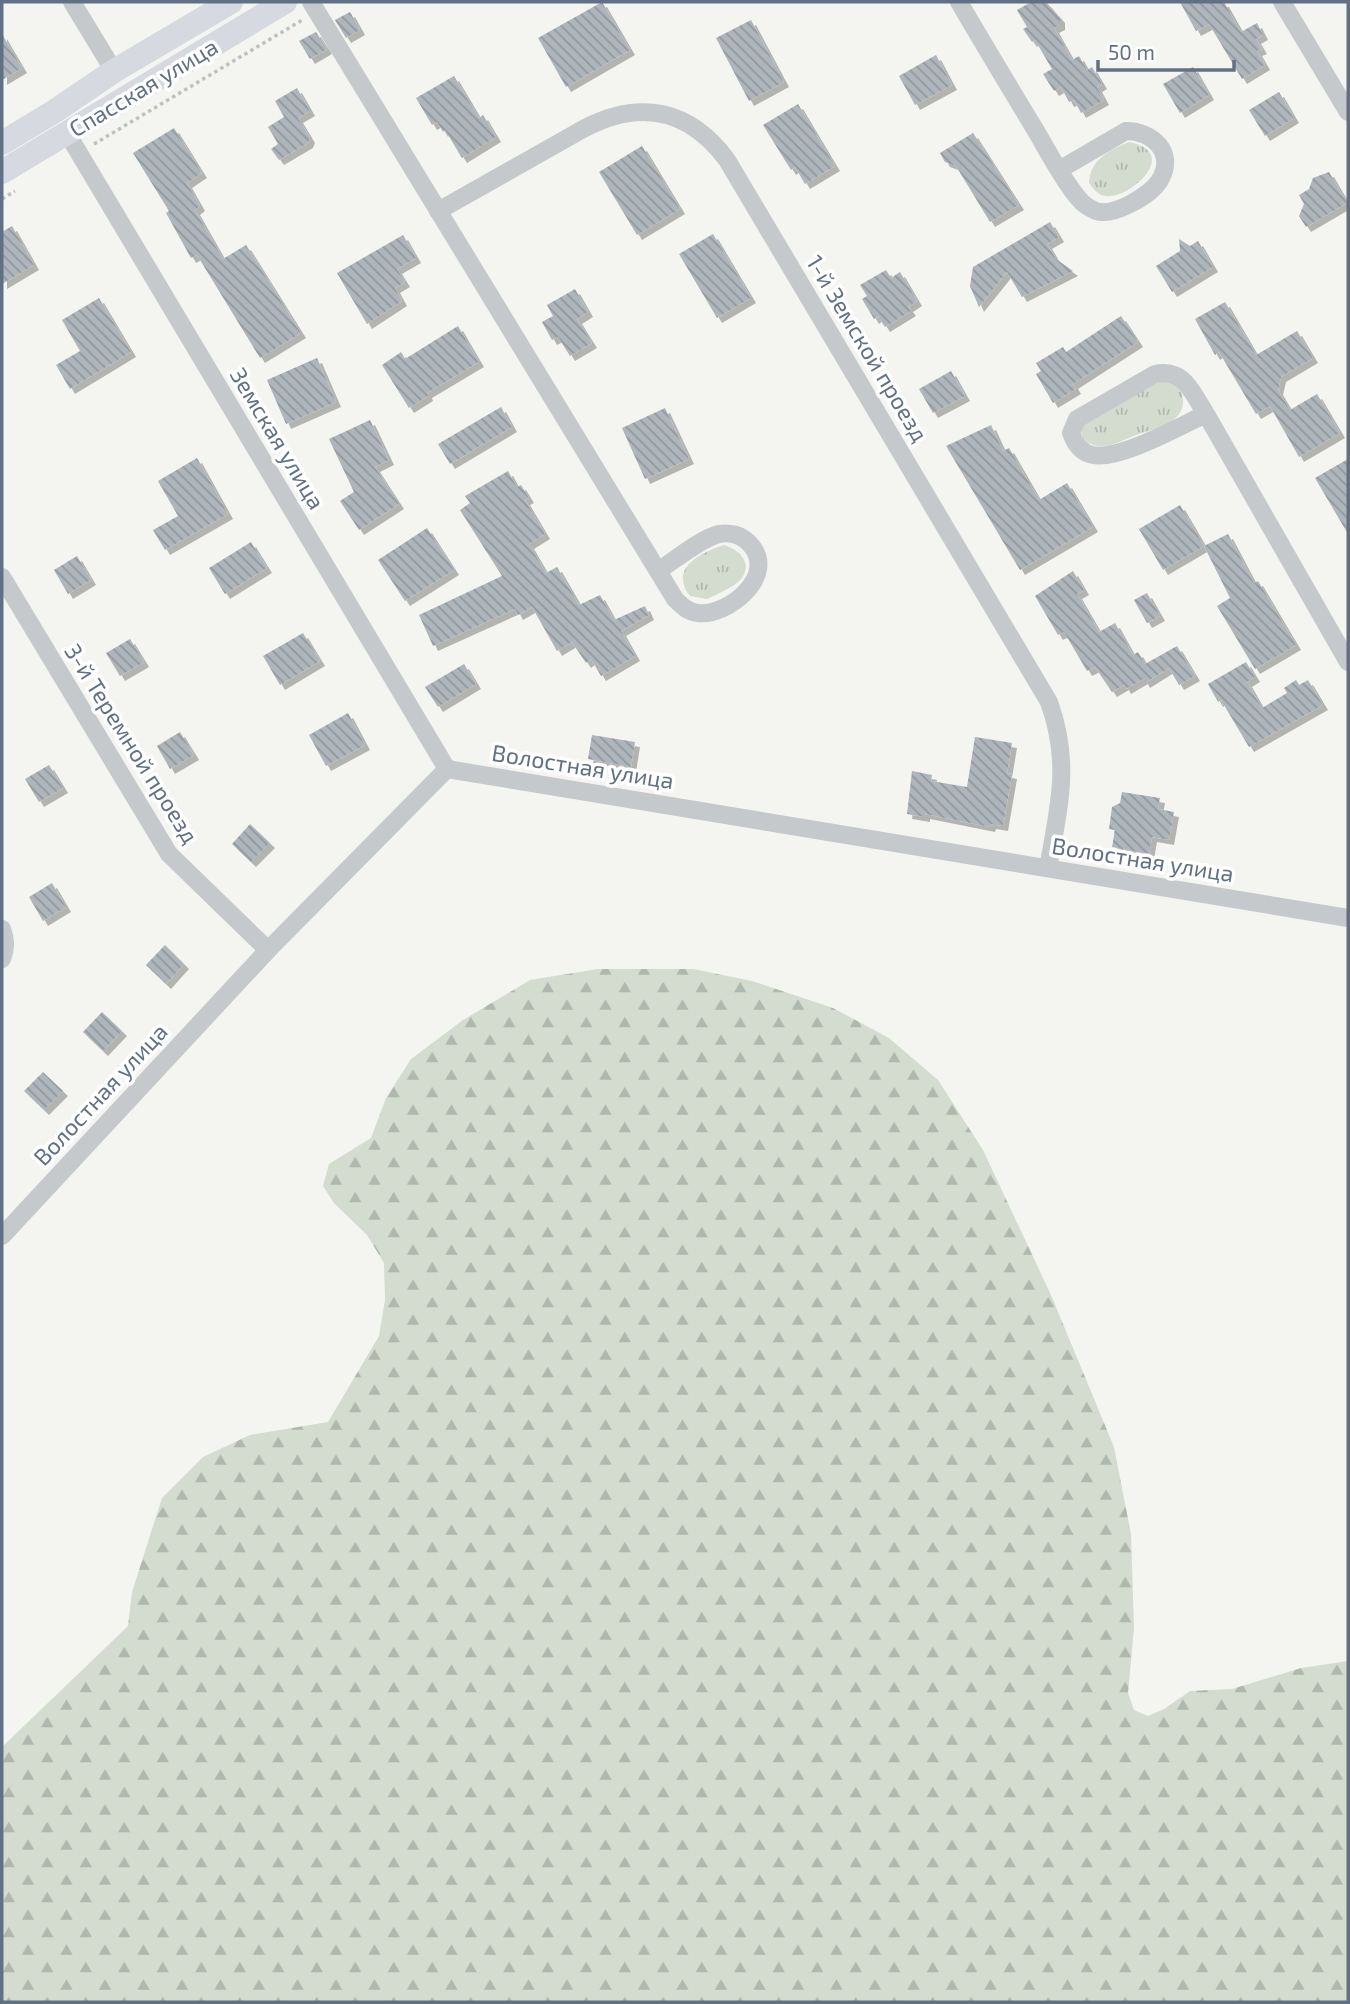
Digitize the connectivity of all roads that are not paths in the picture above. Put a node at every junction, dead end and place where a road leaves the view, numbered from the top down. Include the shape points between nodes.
1 (72, 2) edge
2 (231, 2) edge
3 (285, 2) edge
4 (959, 2) edge
5 (1282, 2) edge
6 (314, 6) edge
7 (114, 71) junction
8 (1348, 112) edge
9 (2, 143) edge
10 (73, 143) junction
11 (1059, 170) junction
12 (2, 172) edge
13 (438, 211) junction
14 (1206, 414) junction
15 (658, 571) junction
16 (2, 577) edge
17 (1348, 662) edge
18 (447, 769) junction
19 (1048, 868) junction
20 (1348, 918) edge
21 (2, 929) edge
22 (268, 950) junction
23 (2, 959) edge
24 (2, 1236) edge

1 - 7 street
2 - 7 street, Спасская улица
3 - 10 street, Спасская улица
4 - 11 street
5 - 8 street
6 - 13 street
7 - 9 street, Спасская улица
10 - 12 street, Спасская улица
10 - 18 street, Земская улица
11 - 11 street via 1087,207 1112,212 1160,181 1164,156 1150,136 1126,131
13 - 15 street
13 - 19 street, 1-й Земской проезд via 603,118 623,113 653,112 682,120 715,144 1049,702 1063,767
14 - 14 street via 1112,454 1083,451 1071,433 1077,418 1167,371 1182,378
14 - 17 street
15 - 15 street via 720,534 744,539 758,559 754,584 708,613 684,608
16 - 22 street, 3-й Теремной проезд via 169,854
18 - 19 street, Волостная улица
18 - 22 street, Волостная улица
19 - 20 street, Волостная улица
21 - 23 street via 6,937
22 - 24 street, Волостная улица

